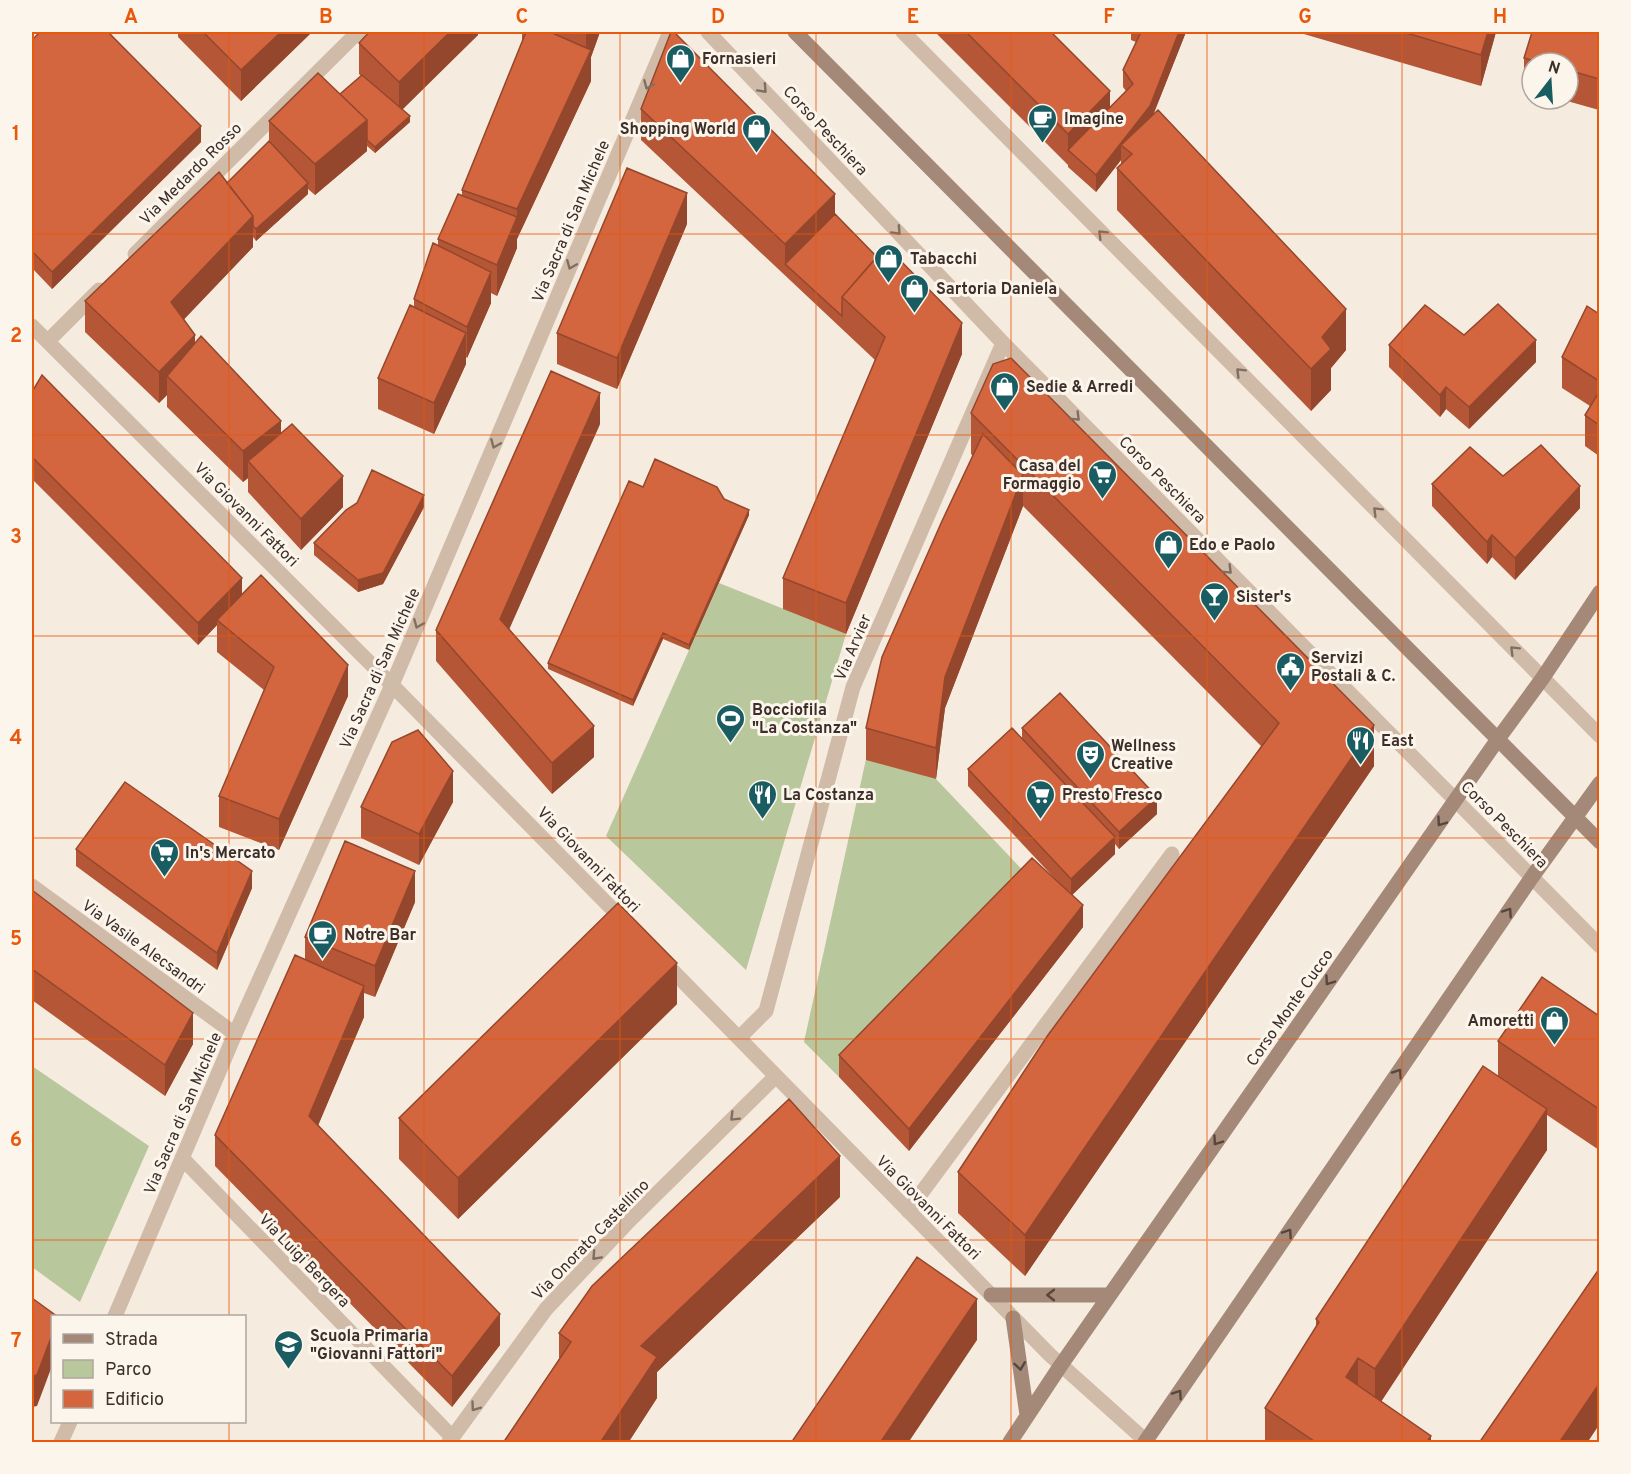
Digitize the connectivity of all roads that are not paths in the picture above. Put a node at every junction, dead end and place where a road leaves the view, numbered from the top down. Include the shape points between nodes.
1 (358, 32) edge
2 (670, 32) edge
3 (708, 32) edge
4 (795, 32) edge
5 (903, 32) edge
6 (123, 266) edge
7 (106, 282) edge
8 (32, 326) edge
9 (48, 341) junction
10 (1003, 344) junction
11 (1599, 592) edge
12 (1542, 679) junction
13 (392, 685) junction
14 (1599, 736) edge
15 (1498, 739) junction
16 (1599, 783) edge
17 (1456, 801) junction
18 (1575, 818) junction
19 (1599, 842) edge
20 (1172, 854) dead end
21 (1532, 877) junction
22 (32, 886) edge
23 (640, 937) edge
24 (1599, 945) edge
25 (657, 954) edge
26 (235, 1034) junction
27 (739, 1038) junction
28 (776, 1076) junction
29 (182, 1158) junction
30 (908, 1211) junction
31 (991, 1295) junction
32 (1110, 1295) junction
33 (116, 1315) edge
34 (1013, 1318) junction
35 (1060, 1365) junction
36 (1028, 1415) junction
37 (70, 1423) edge
38 (451, 1440) edge
39 (1146, 1442) edge
40 (61, 1443) edge
41 (1010, 1443) edge

1 - 6 street, Via Medardo Rosso
2 -> 13 street, Via Sacra di San Michele
3 -> 10 street, Corso Peschiera
4 - 15 street
12 -> 5 street
7 - 9 street
8 - 9 street, Via Giovanni Fattori
9 - 13 street, Via Giovanni Fattori
10 -> 17 street, Corso Peschiera
10 - 27 street, Via Arvier via 853,687 766,1011
11 - 12 street, Corso Monte Cucco
12 - 14 street
12 - 15 street, Corso Monte Cucco
13 - 23 street, Via Giovanni Fattori
13 - 26 street, Via Sacra di San Michele
15 - 17 street, Corso Monte Cucco
15 - 18 street
16 - 18 street
17 - 21 street, Corso Peschiera
17 -> 32 street, Corso Monte Cucco
18 - 19 street
18 - 21 street
20 - 30 street
21 - 24 street, Corso Peschiera
39 -> 21 street
22 - 26 street, Via Vasile Alecsandri
25 - 27 street, Via Giovanni Fattori
26 - 29 street, Via Sacra di San Michele
27 - 28 street, Via Giovanni Fattori
28 - 30 street, Via Giovanni Fattori
28 -> 38 street, Via Onorato Castellino via 546,1309
29 - 33 street, Via Sacra di San Michele
29 - 38 street, Via Luigi Bergera
30 - 31 street, Via Giovanni Fattori
32 -> 31 street
31 - 34 street, Via Giovanni Fattori
32 - 35 street, Corso Monte Cucco
34 - 35 street, Via Giovanni Fattori
34 -> 36 street
35 - 36 street, Corso Monte Cucco
35 - 39 street, Via Giovanni Fattori
36 - 41 street, Corso Monte Cucco
37 - 40 street

